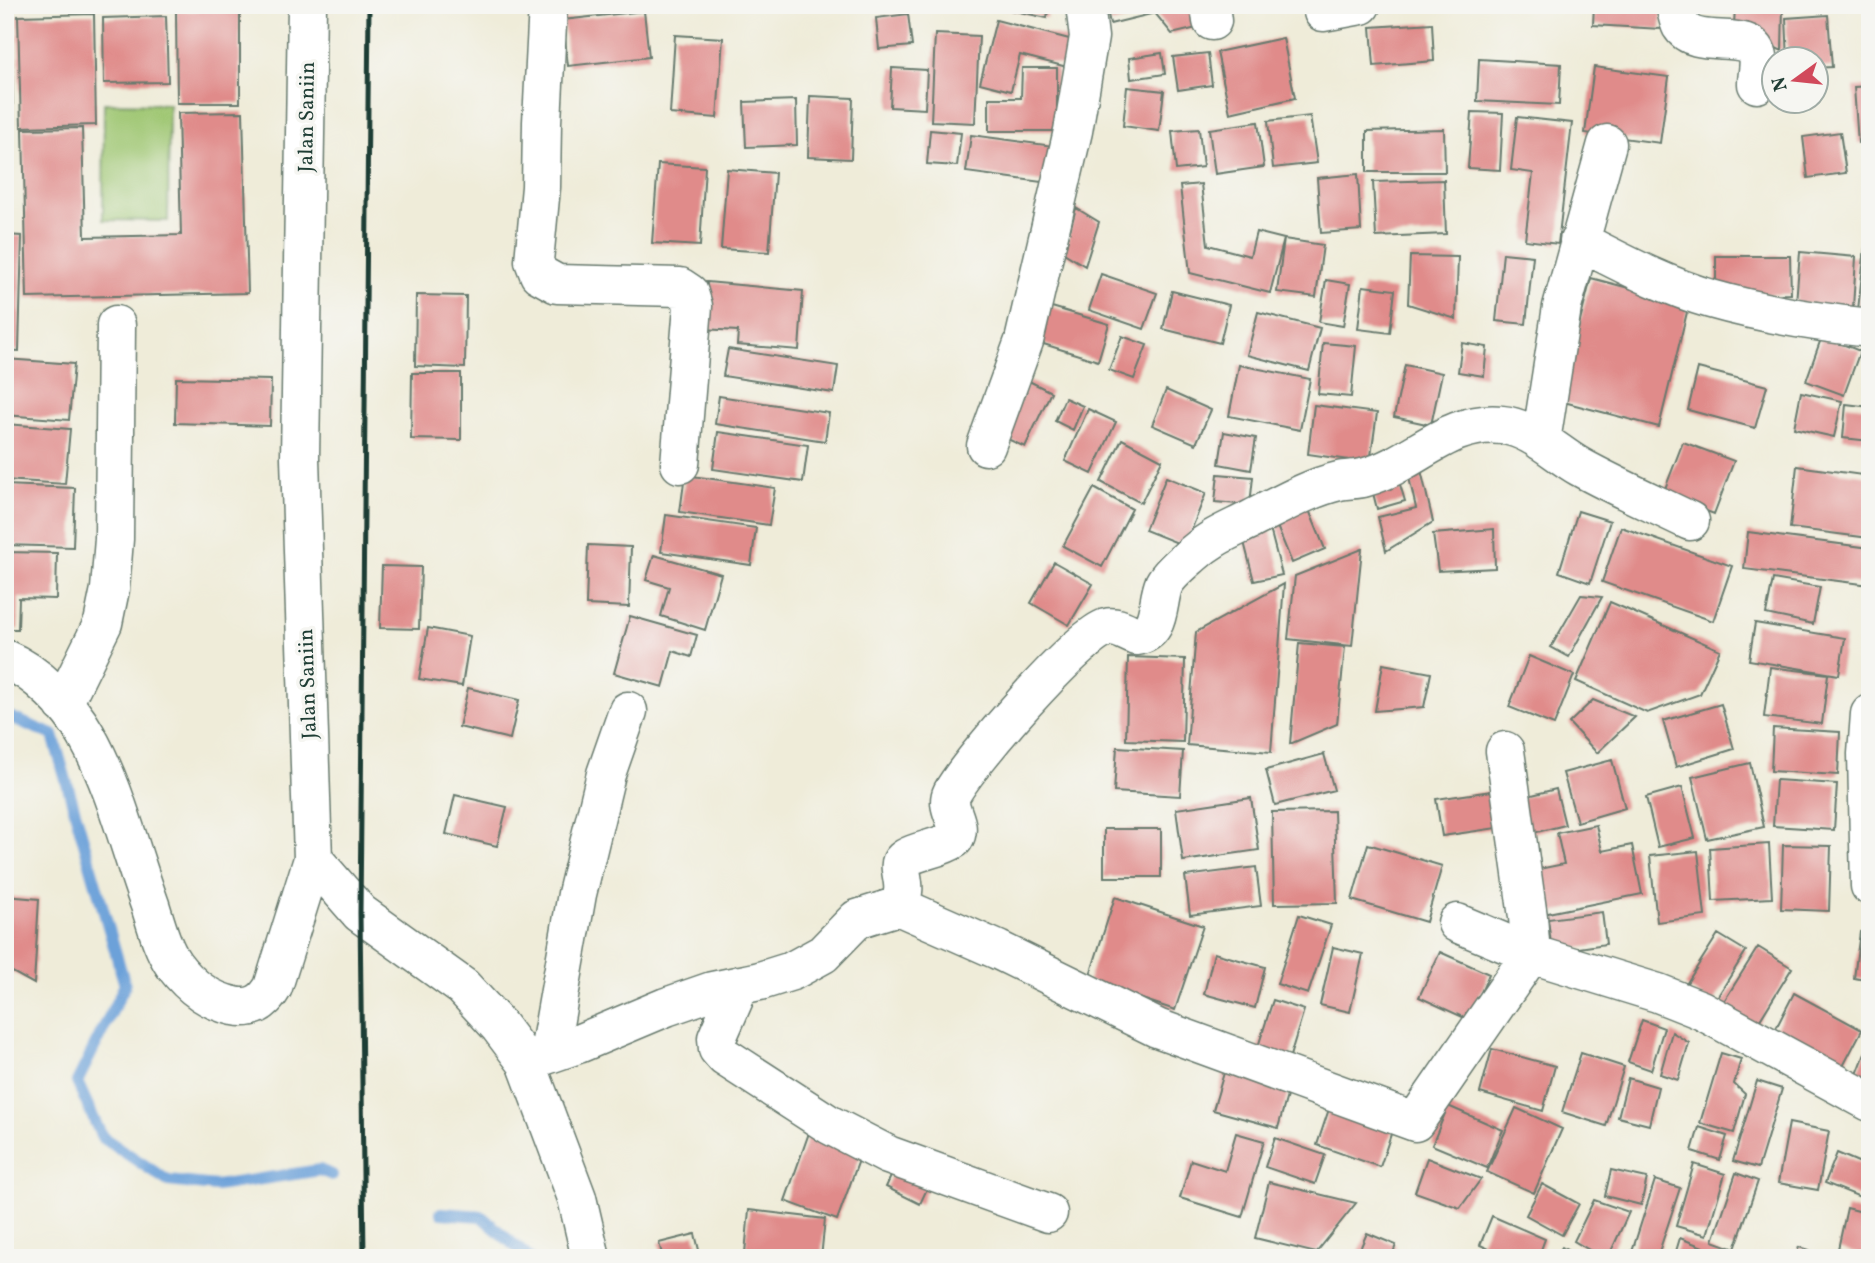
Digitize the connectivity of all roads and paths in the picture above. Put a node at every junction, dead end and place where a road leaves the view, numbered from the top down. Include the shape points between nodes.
1 (307, 5) edge
2 (548, 5) edge
3 (1085, 5) edge
4 (1361, 5) edge
5 (1675, 5) edge
6 (1323, 12) dead end
7 (1757, 84) dead end
8 (1607, 144) dead end
9 (1578, 241) junction
10 (116, 325) dead end
11 (1870, 328) edge
12 (1541, 441) junction
13 (986, 446) dead end
14 (680, 464) dead end
15 (1690, 521) dead end
16 (5, 659) edge
17 (63, 704) junction
18 (628, 710) dead end
19 (1870, 714) edge
20 (1505, 751) dead end
21 (1868, 754) edge
22 (313, 859) junction
23 (1870, 886) edge
24 (898, 906) junction
25 (1457, 923) dead end
26 (1531, 954) junction
27 (740, 985) junction
28 (537, 1057) junction
29 (1870, 1102) edge
30 (1048, 1213) dead end
31 (591, 1258) edge

1 - 22 street, Jalan Saniin via 300,458
2 - 14 street via 534,261 539,274 557,284 680,287 689,293 693,306
3 - 13 street via 1089,37 1073,131 1024,341
4 - 6 street
5 - 7 street via 1682,27 1693,37 1751,45 1758,55
8 - 9 street
9 - 11 street via 1645,275 1709,299 1799,319
9 - 12 street via 1560,319
10 - 17 street via 110,589 103,623
12 - 15 street via 1578,466
12 - 24 street via 1521,429 1501,425 1460,429 1366,477 1338,481 1223,531 1164,583 1154,625 1146,633 1136,636 1116,627 1101,630 1060,666 1003,728 951,795 958,827 954,839 901,862 905,892
16 - 17 street via 40,680
17 - 22 street, Jalan Saniin via 100,762 172,963 197,991 242,1008 267,999
18 - 28 street via 606,774
19 - 21 street
20 - 26 street
21 - 23 street
22 - 28 street via 360,913 463,987 499,1026
24 - 26 street via 1157,1028 1415,1122
24 - 27 street via 857,919 809,963
25 - 26 street
26 - 29 street via 1701,1010
27 - 28 street via 666,1007
27 - 30 street via 717,1038 725,1057 830,1125 888,1155
28 - 31 street

